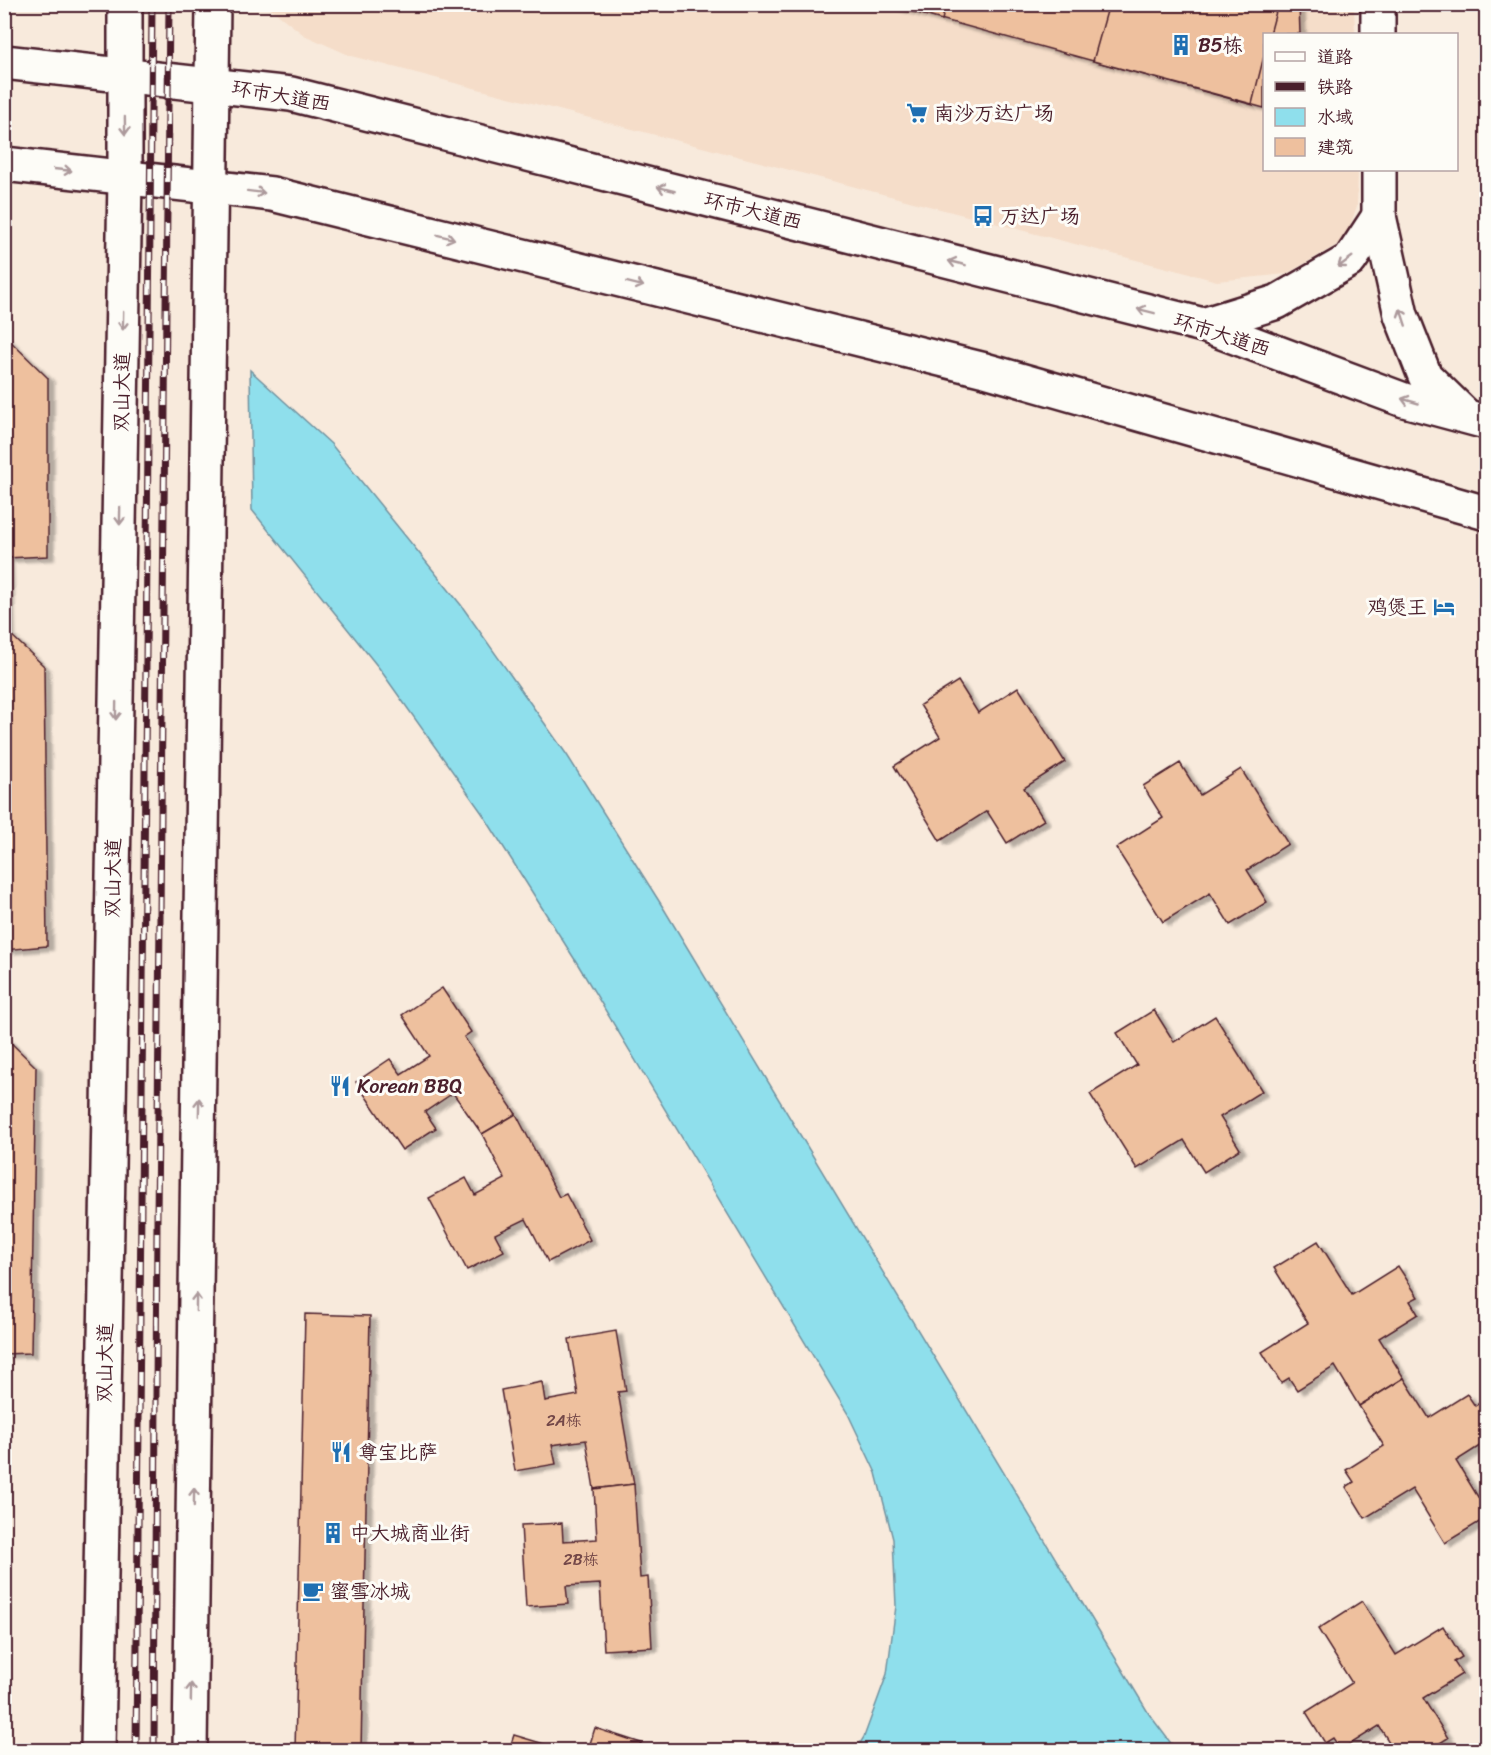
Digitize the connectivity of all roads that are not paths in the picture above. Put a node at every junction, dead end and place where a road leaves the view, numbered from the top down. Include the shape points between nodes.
1 (125, 4) edge
2 (213, 4) edge
3 (1377, 4) edge
4 (1378, 33) edge
5 (4, 62) edge
6 (124, 76) junction
7 (213, 86) junction
8 (4, 164) edge
9 (1379, 171) edge
10 (125, 177) junction
11 (212, 187) junction
12 (1379, 216) junction
13 (1203, 325) junction
14 (1477, 419) edge
15 (1486, 513) edge
16 (98, 1750) edge
17 (190, 1750) edge

1 - 6 street, 双山大道
2 - 7 street
3 - 4 street
5 - 6 street, 环市大道西
6 - 7 street, 环市大道西
6 -> 10 street, 双山大道
7 - 11 street
13 -> 7 street, 环市大道西 via 291,94
8 -> 10 street
9 - 12 street
10 - 11 street
10 -> 16 street, 双山大道
11 -> 15 street via 272,194 985,370
17 -> 11 street
12 -> 13 street via 1350,260 1277,302
14 -> 12 street via 1425,376 1401,315
14 -> 13 street, 环市大道西 via 1404,400

